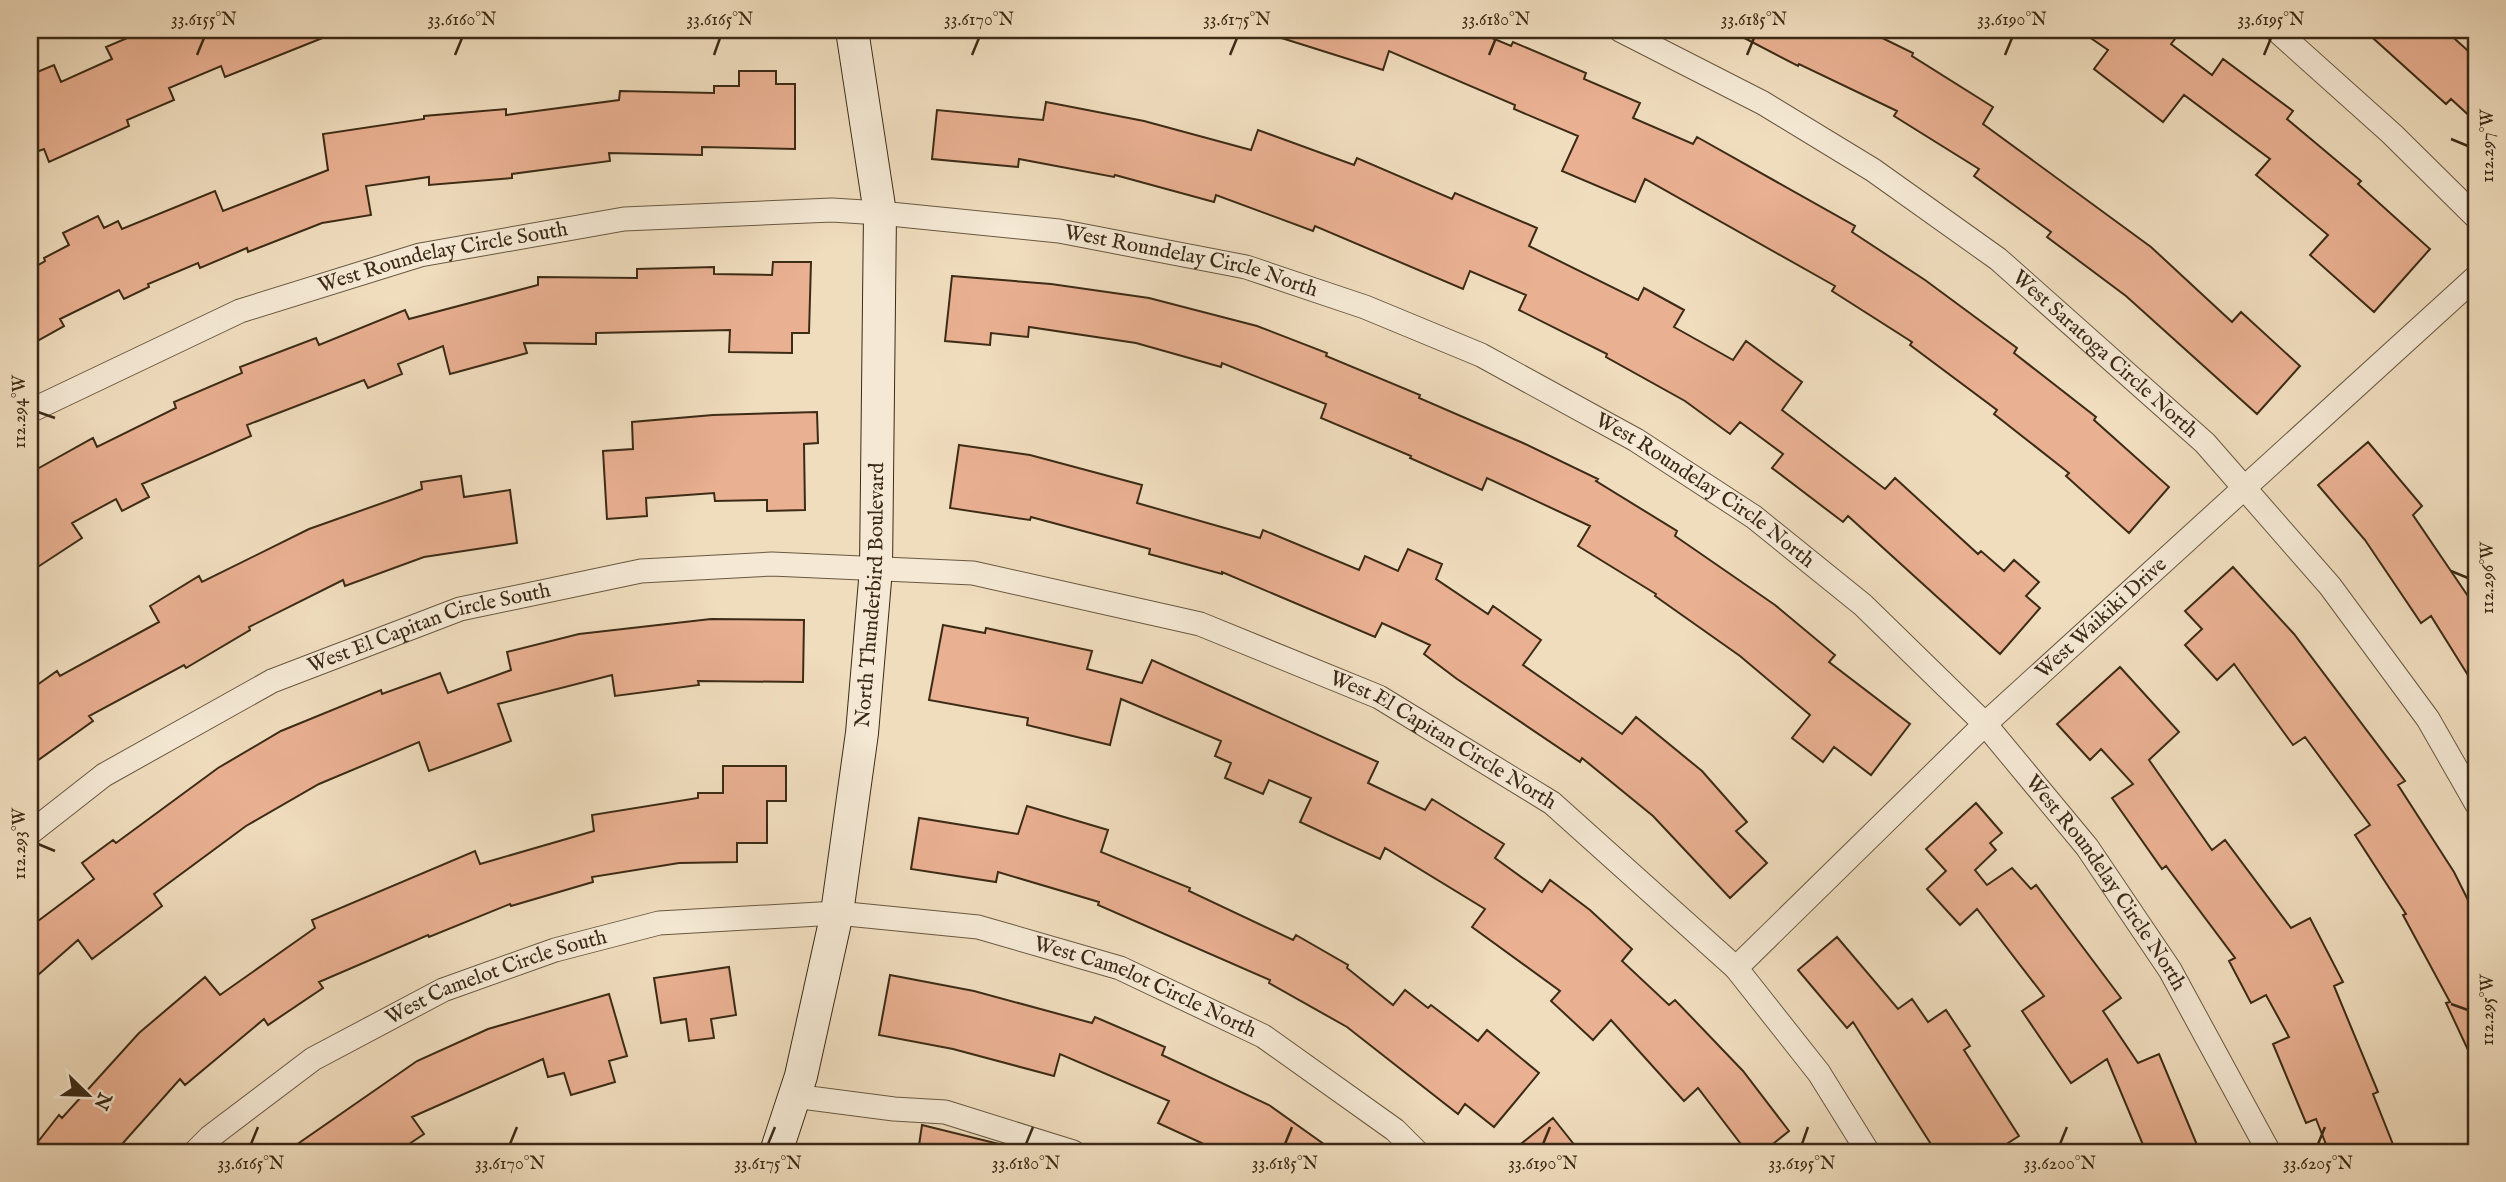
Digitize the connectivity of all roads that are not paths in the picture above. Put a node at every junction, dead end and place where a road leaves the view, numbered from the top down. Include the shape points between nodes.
1 (852, 30) edge
2 (1620, 30) edge
3 (2276, 30) edge
4 (880, 213) junction
5 (2476, 217) edge
6 (2476, 277) edge
7 (30, 411) edge
8 (2243, 487) junction
9 (876, 569) junction
10 (1985, 724) junction
11 (2476, 803) edge
12 (30, 833) edge
13 (837, 913) junction
14 (1736, 968) junction
15 (794, 1096) junction
16 (195, 1152) edge
17 (776, 1152) edge
18 (1073, 1152) edge
19 (1417, 1152) edge
20 (1868, 1152) edge
21 (2269, 1152) edge

1 - 4 street, North Thunderbird Boulevard
2 - 8 street, West Saratoga Circle North via 1763,103 1873,170 1998,259 2205,443
3 - 5 street
4 - 7 street, West Roundelay Circle South via 832,209 624,219 420,255 240,311
4 - 9 street, North Thunderbird Boulevard
4 - 10 street, West Roundelay Circle North via 1059,231 1246,267 1365,307 1481,355 1636,440 1754,517 1863,605
6 - 8 street, West Waikiki Drive
8 - 10 street, West Waikiki Drive
8 - 11 street, West Saratoga Circle North via 2330,586 2428,719
9 - 12 street, West El Capitan Circle South via 772,564 640,571 460,609 272,681 104,775
9 - 13 street, North Thunderbird Boulevard via 862,733
9 - 14 street, West El Capitan Circle North via 974,573 1200,624 1379,697 1552,803
10 - 14 street, West Waikiki Drive
10 - 21 street, West Roundelay Circle North via 2087,847 2170,970
13 - 15 street, North Thunderbird Boulevard
13 - 16 street, West Camelot Circle South via 659,923 555,950 443,990 313,1059
13 - 19 street, West Camelot Circle North via 978,926 1119,968 1263,1036 1395,1130
14 - 20 street, West El Capitan Circle North via 1819,1073
15 - 17 street, North Thunderbird Boulevard
15 - 18 street via 945,1112

